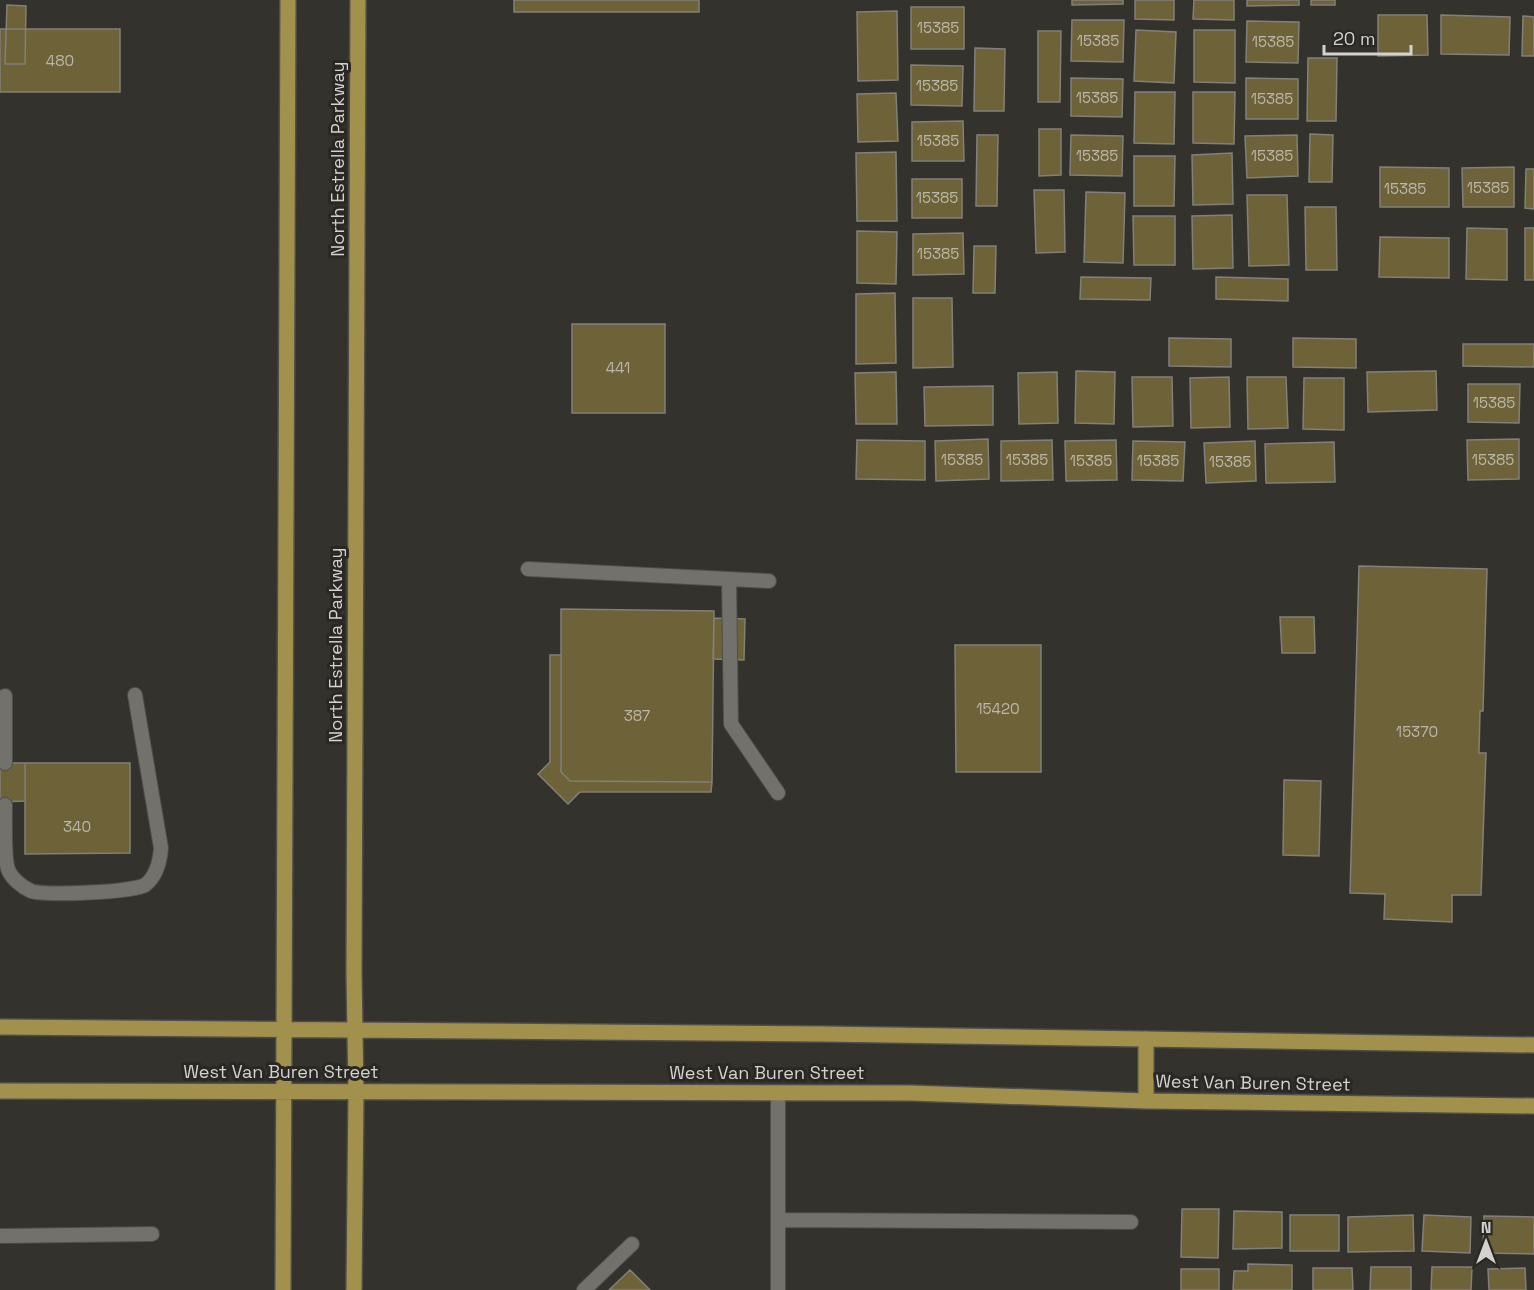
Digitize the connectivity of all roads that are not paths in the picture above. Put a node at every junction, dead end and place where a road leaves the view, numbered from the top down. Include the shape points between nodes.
1 (288, 0) edge
2 (358, 0) edge
3 (528, 569) dead end
4 (729, 579) junction
5 (769, 580) dead end
6 (135, 695) dead end
7 (5, 696) dead end
8 (5, 763) dead end
9 (778, 793) dead end
10 (5, 805) dead end
11 (0, 1027) edge
12 (283, 1030) junction
13 (354, 1031) junction
14 (1146, 1039) junction
15 (1534, 1045) edge
16 (0, 1091) edge
17 (283, 1092) junction
18 (356, 1092) junction
19 (778, 1093) junction
20 (1146, 1101) junction
21 (1534, 1106) edge
22 (778, 1220) junction
23 (1131, 1222) dead end
24 (152, 1234) dead end
25 (0, 1236) edge
26 (632, 1244) dead end
27 (283, 1290) edge
28 (354, 1290) edge
29 (584, 1290) edge
30 (778, 1290) edge

1 - 12 main road
2 - 13 main road, North Estrella Parkway
3 - 4 lane
4 - 5 lane
4 - 9 lane via 731,724
6 - 10 lane via 161,848 159,866 146,884 131,890 48,894 32,891 18,883 8,870
7 - 8 lane
11 - 12 main road
12 - 13 main road
12 - 17 main road
13 - 14 main road
13 - 18 main road, North Estrella Parkway
14 - 15 main road
14 - 20 main road
16 - 17 main road, West Van Buren Street
17 - 18 main road, West Van Buren Street
17 - 27 main road
18 - 19 main road, West Van Buren Street
18 - 28 main road, North Estrella Parkway
19 - 20 main road, West Van Buren Street
19 - 22 lane
20 - 21 main road, West Van Buren Street
22 - 23 lane
22 - 30 lane
24 - 25 lane
26 - 29 lane

